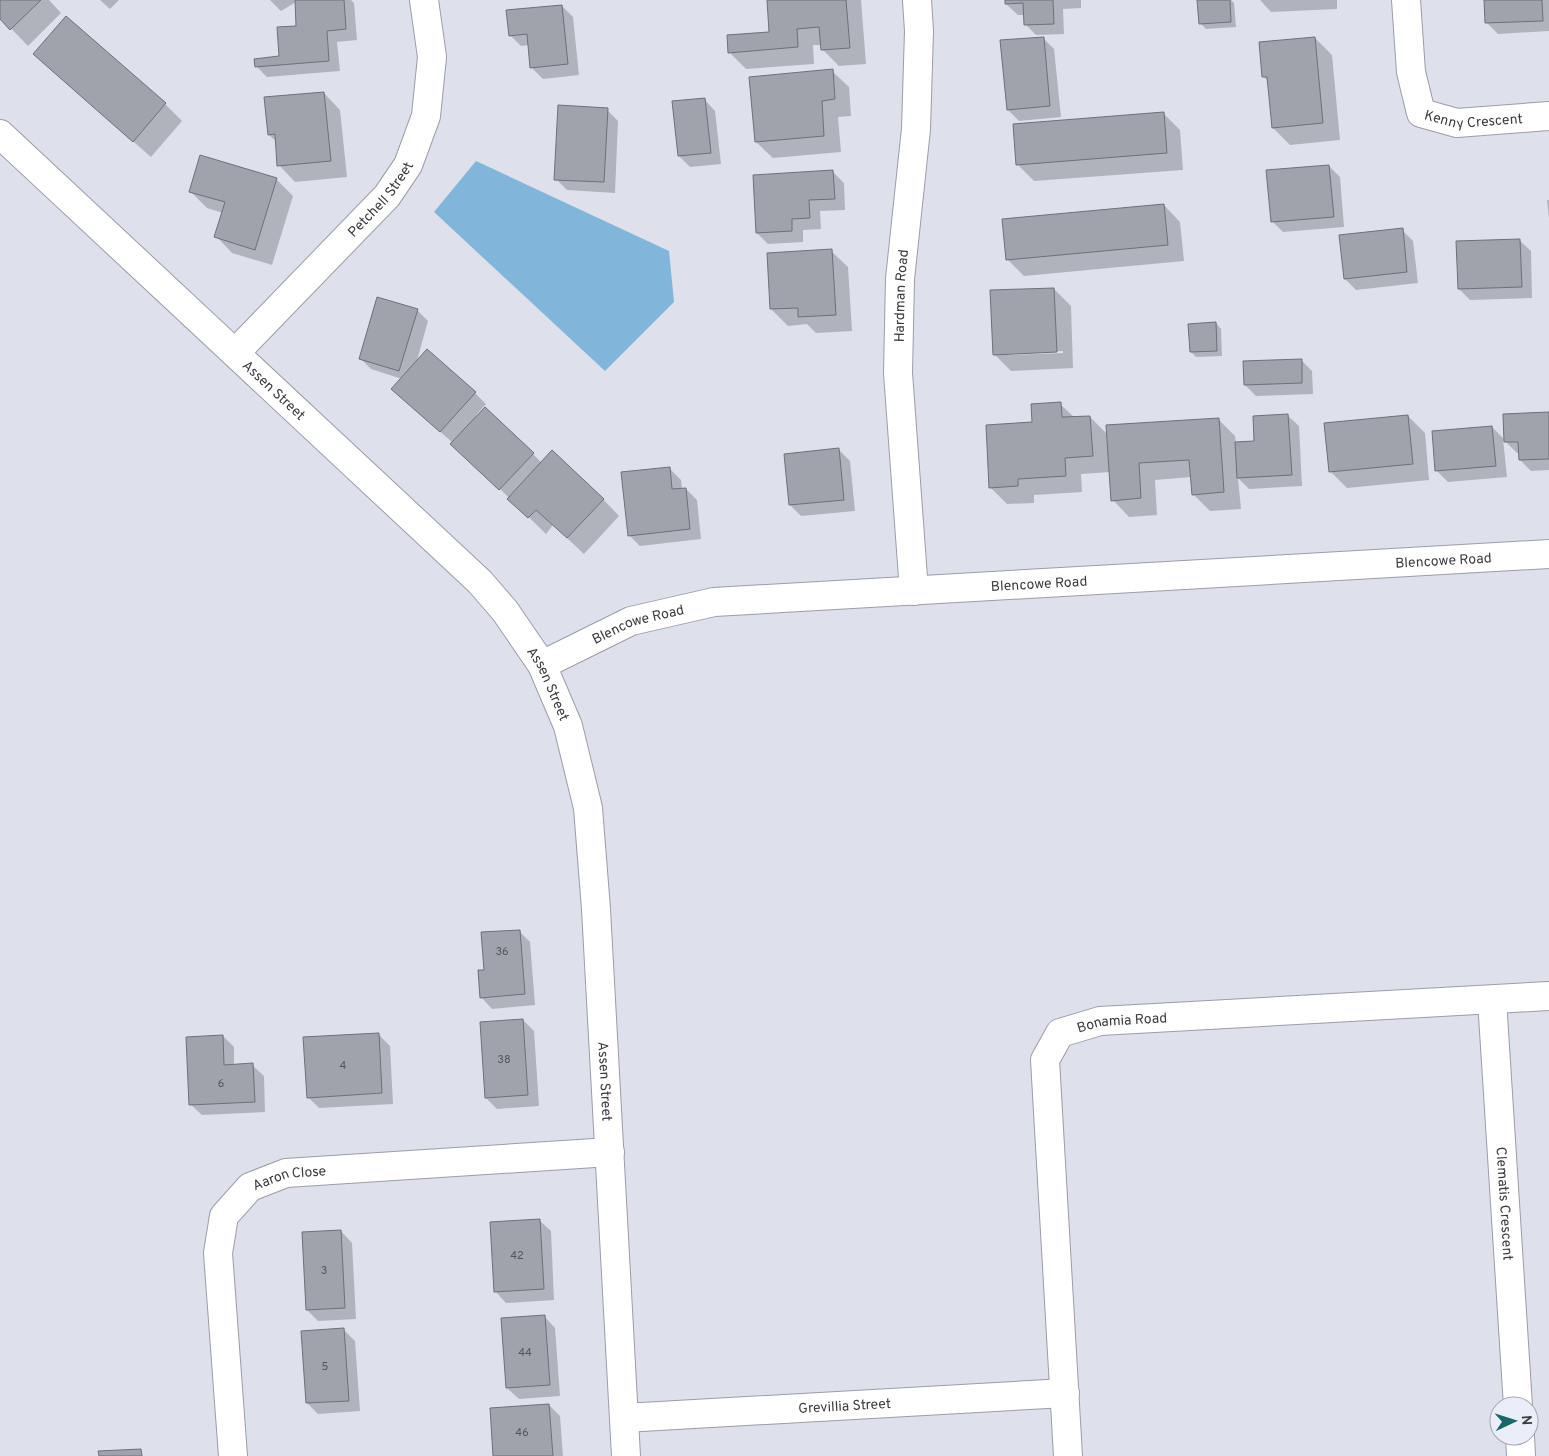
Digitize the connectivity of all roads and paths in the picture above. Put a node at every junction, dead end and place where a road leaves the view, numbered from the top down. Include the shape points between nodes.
1 (424, 0) edge
2 (917, 0) edge
3 (1406, 0) edge
4 (1549, 116) edge
5 (0, 134) edge
6 (235, 353) junction
7 (1549, 554) edge
8 (914, 591) junction
9 (542, 665) junction
10 (1549, 996) edge
11 (1492, 1000) junction
12 (610, 1152) junction
13 (1065, 1393) junction
14 (1517, 1396) edge
15 (624, 1418) junction
16 (233, 1456) edge
17 (626, 1456) edge
18 (1068, 1456) edge

1 - 6 street, Petchell Street via 432,57 426,116 408,165 387,196
2 - 8 street, Hardman Road via 916,129 900,279 898,373
3 - 4 street, Kenny Crescent via 1411,72 1421,113 1456,123
5 - 6 street, Assen Street
6 - 9 street, Assen Street via 480,582 505,611
7 - 8 street, Blencowe Road
8 - 9 street, Blencowe Road via 714,602 631,621
9 - 12 street, Assen Street via 568,726 588,808
10 - 11 street, Bonamia Road
11 - 13 street, Bonamia Road via 1100,1021 1060,1033 1045,1060
11 - 14 street, Clematis Crescent
12 - 15 street, Assen Street
12 - 16 street, Aaron Close via 286,1173 250,1187 224,1216 218,1253
13 - 15 street, Grevillia Street
13 - 18 street
15 - 17 street, Assen Street

